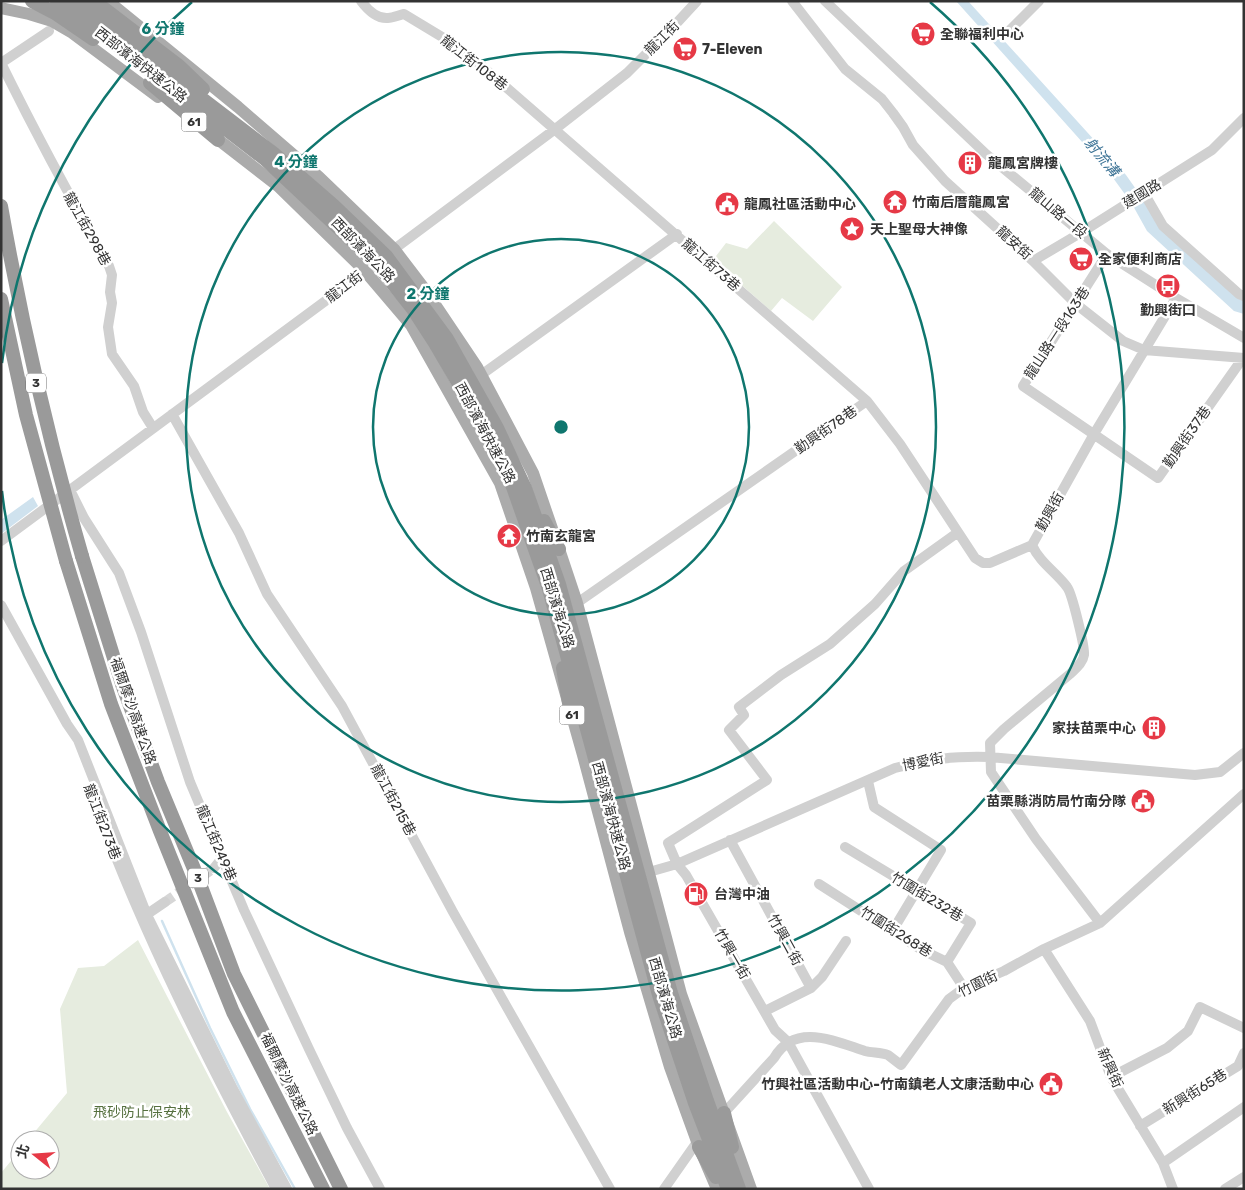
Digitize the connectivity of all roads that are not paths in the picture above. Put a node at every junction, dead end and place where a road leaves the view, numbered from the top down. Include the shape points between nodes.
1 (32, 1) edge
2 (57, 1) edge
3 (74, 1) edge
4 (94, 1) edge
5 (108, 1) edge
6 (361, 1) edge
7 (825, 1) edge
8 (1038, 1) edge
9 (696, 2) edge
10 (794, 2) edge
11 (1, 8) edge
12 (49, 31) dead end
13 (1007, 33) dead end
14 (1, 63) edge
15 (1244, 118) edge
16 (554, 130) junction
17 (230, 133) junction
18 (1143, 194) junction
19 (1, 206) edge
20 (1082, 232) junction
21 (677, 234) junction
22 (1107, 254) junction
23 (386, 256) junction
24 (1033, 260) junction
25 (365, 271) junction
26 (1244, 296) edge
27 (1176, 298) junction
28 (1, 299) edge
29 (1076, 304) junction
30 (1244, 338) edge
31 (1144, 350) junction
32 (1243, 358) edge
33 (481, 375) junction
34 (867, 401) junction
35 (172, 414) junction
36 (151, 425) junction
37 (1094, 434) junction
38 (525, 488) junction
39 (70, 490) junction
40 (957, 533) junction
41 (1, 541) edge
42 (1032, 545) junction
43 (559, 549) junction
44 (548, 589) junction
45 (577, 603) junction
46 (1, 606) edge
47 (569, 703) junction
48 (1244, 753) edge
49 (989, 757) junction
50 (868, 781) junction
51 (1244, 794) edge
52 (730, 840) junction
53 (845, 847) dead end
54 (222, 858) junction
55 (677, 864) junction
56 (214, 868) tunnel mouth
57 (633, 876) junction
58 (819, 884) dead end
59 (916, 891) junction
60 (165, 902) tunnel mouth
61 (144, 917) junction
62 (1100, 924) junction
63 (893, 930) junction
64 (846, 940) dead end
65 (1044, 949) junction
66 (947, 962) junction
67 (811, 988) junction
68 (964, 988) junction
69 (765, 1011) junction
70 (1244, 1028) edge
71 (788, 1042) junction
72 (1244, 1053) edge
73 (1111, 1077) junction
74 (1244, 1107) edge
75 (724, 1113) junction
76 (1140, 1126) junction
77 (698, 1145) junction
78 (1163, 1163) junction
79 (1244, 1177) edge
80 (276, 1189) edge
81 (287, 1189) edge
82 (323, 1189) edge
83 (341, 1189) edge
84 (380, 1189) edge
85 (610, 1189) edge
86 (664, 1189) edge
87 (717, 1189) edge
88 (723, 1189) edge
89 (728, 1189) edge
90 (741, 1189) edge
91 (751, 1189) edge
92 (869, 1189) edge
93 (1173, 1189) edge
94 (1225, 1189) edge

1 - 17 highway via 55,12 144,77
2 - 17 highway, 西部濱海快速公路 / 61
3 - 17 highway, 西部濱海快速公路 / 61
4 - 17 highway via 179,66
5 - 23 main road, 西部濱海公路 / 61 via 319,177
6 - 16 street, 龍江街108巷 via 381,18 404,14 457,46
7 - 20 street, 龍山路一段 via 986,154
8 - 13 street
9 - 16 street, 龍江街 via 627,73
10 - 24 street, 龍安街 via 845,69 882,99 904,127 913,145 945,181
11 - 17 main road, 西部濱海公路 / 61 via 52,21 124,72
12 - 14 street
14 - 36 street, 龍江街298巷 via 80,217 109,266 112,275 108,327 110,349 134,386
15 - 18 street, 建國路 via 1212,150
16 - 21 street, 龍江街73巷
16 - 23 street, 龍江街
17 - 23 highway, 西部濱海快速公路 / 61 via 334,206
17 - 25 main road, 西部濱海公路 / 61 via 278,186
18 - 20 street, 建國路
18 - 26 street via 1163,226
19 - 83 highway, 福爾摩沙高速公路 / 3, bridge via 36,383 56,465 128,701 234,974
20 - 22 street, 龍山路一段
20 - 24 street, 建國路
21 - 33 street
21 - 34 street, 龍江街73巷
22 - 27 street, 龍山路一段
22 - 29 street, 龍山路一段163巷
23 - 25 street, 龍江街
23 - 33 main road, 西部濱海公路 / 61 via 426,291
23 - 38 highway, 西部濱海快速公路 / 61 via 447,339 498,428
23 - 44 highway, 西部濱海快速公路 / 61 via 413,309 488,434 513,487
24 - 29 street, 龍安街
25 - 35 street, 龍江街
25 - 47 main road, 西部濱海公路 / 61 via 411,325 500,483 536,588
27 - 30 street, 龍山路一段
27 - 31 street, 勤興街
28 - 82 highway, 福爾摩沙高速公路 / 3, bridge via 26,415 66,561 111,704 226,994
29 - 31 street, 龍安街 via 1123,341
29 - 37 street, 龍山路一段163巷 via 1023,386
31 - 32 street, 龍安街
31 - 37 street, 勤興街
32 - 37 street, 勤興街37巷 via 1158,478
33 - 43 main road, 西部濱海公路 / 61 via 534,473
34 - 40 street, 勤興街78巷 via 900,444
34 - 45 street, 勤興街78巷
35 - 36 street, 龍江街
35 - 85 street, 龍江街215巷 via 239,533 267,594 342,706
36 - 39 street, 龍江街
37 - 42 street, 勤興街
38 - 43 highway
38 - 57 highway, 西部濱海快速公路 / 61 via 559,584
39 - 41 street, 龍江街
39 - 54 street, 龍江街249巷 via 119,573 190,782
40 - 42 street, 勤興街78巷 via 975,558 983,563
40 - 55 street, 竹興一街 via 904,571 875,604 830,644 739,707 744,715 729,730 767,780 668,843
42 - 49 street, 勤興街 via 1038,557 1068,588 1084,656 1070,674 1004,728 990,743
43 - 45 main road, 西部濱海公路 / 61
44 - 47 highway
44 - 57 highway, 西部濱海快速公路 / 61
45 - 57 main road, 西部濱海公路 / 61
46 - 61 street, 龍江街273巷 via 78,740
47 - 57 main road, 西部濱海公路 / 61
48 - 49 street, 博愛街 via 1220,772 1195,775
49 - 50 street, 博愛街 via 928,759 895,768
49 - 62 street via 991,772
50 - 52 street, 博愛街
50 - 59 street via 874,807 940,850
51 - 62 street, 竹圍街
52 - 55 street, 博愛街
52 - 67 street, 竹興二街
53 - 59 street, 竹圍街232巷
54 - 56 street
54 - 84 street, 龍江街249巷 via 308,1049
55 - 57 street, 博愛街
55 - 69 street, 竹興一街
57 - 75 main road, 西部濱海公路 / 61 via 681,994
57 - 77 main road, 西部濱海公路 / 61 via 670,1067
57 - 89 highway, 西部濱海快速公路 / 61 via 658,995
57 - 90 highway, 西部濱海快速公路 / 61 via 707,1101
58 - 63 street, 竹圍街268巷
59 - 63 street
59 - 66 street, 竹圍街232巷 via 971,923
60 - 61 street
61 - 80 street via 222,1088
61 - 81 street
62 - 65 street, 竹圍街
63 - 66 street, 竹圍街268巷
64 - 67 street
65 - 68 street, 竹圍街
65 - 73 street, 新興街 via 1090,1021
66 - 68 street, 竹圍街268巷
67 - 69 street
68 - 71 street, 竹圍街 via 949,999 901,1065 887,1054 868,1052 825,1038 806,1036
69 - 71 street, 竹興一街 via 775,1030
70 - 73 street via 1200,1007 1188,1031 1167,1048
71 - 75 street
71 - 92 street, 竹興一街
72 - 76 street, 新興街65巷 via 1238,1066
73 - 76 street, 新興街
74 - 78 street
75 - 90 highway
75 - 91 main road, 西部濱海公路 / 61
76 - 78 street, 新興街
77 - 86 street
77 - 87 main road, 西部濱海公路 / 61
77 - 88 highway
78 - 93 street, 新興街
79 - 94 street

